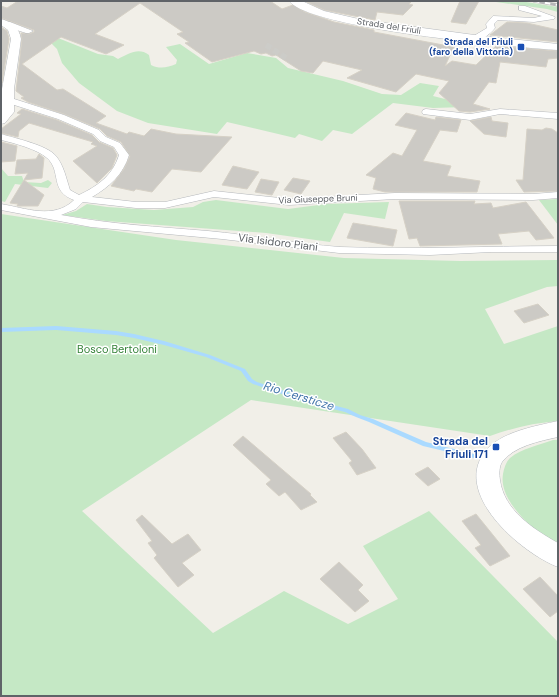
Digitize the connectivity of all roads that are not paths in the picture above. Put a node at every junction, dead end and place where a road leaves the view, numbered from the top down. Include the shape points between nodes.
1 (294, 1) edge
2 (522, 8) dead end
3 (4, 23) edge
4 (16, 39) junction
5 (475, 39) junction
6 (558, 47) edge
7 (8, 100) junction
8 (426, 112) dead end
9 (558, 116) edge
10 (1, 120) edge
11 (1, 137) edge
12 (558, 195) edge
13 (80, 199) junction
14 (1, 207) edge
15 (45, 216) junction
16 (558, 249) edge
17 (558, 429) edge
18 (558, 556) edge

1 - 5 main road, Strada del Friuli via 308,9 331,16
2 - 5 street via 551,17 534,20 496,18 486,33
3 - 4 street via 12,28
3 - 4 street via 28,35
4 - 7 street
5 - 6 main road, Strada del Friuli
7 - 10 street via 8,112
7 - 13 street via 61,117 96,132 117,145 124,155 110,180 92,195
8 - 9 street via 470,117 500,112
11 - 13 street, Via Giuseppe Bruni via 25,143 51,156 58,167 65,191 69,196
12 - 13 street, Via Giuseppe Bruni via 395,196 322,198 289,202 214,194 166,205 149,206
13 - 15 street via 70,208
14 - 15 street, Via Isidoro Piani
15 - 16 street, Via Isidoro Piani via 91,224 339,250 430,252
17 - 18 main road via 535,434 503,449 489,463 488,471 488,483 501,510 511,523

